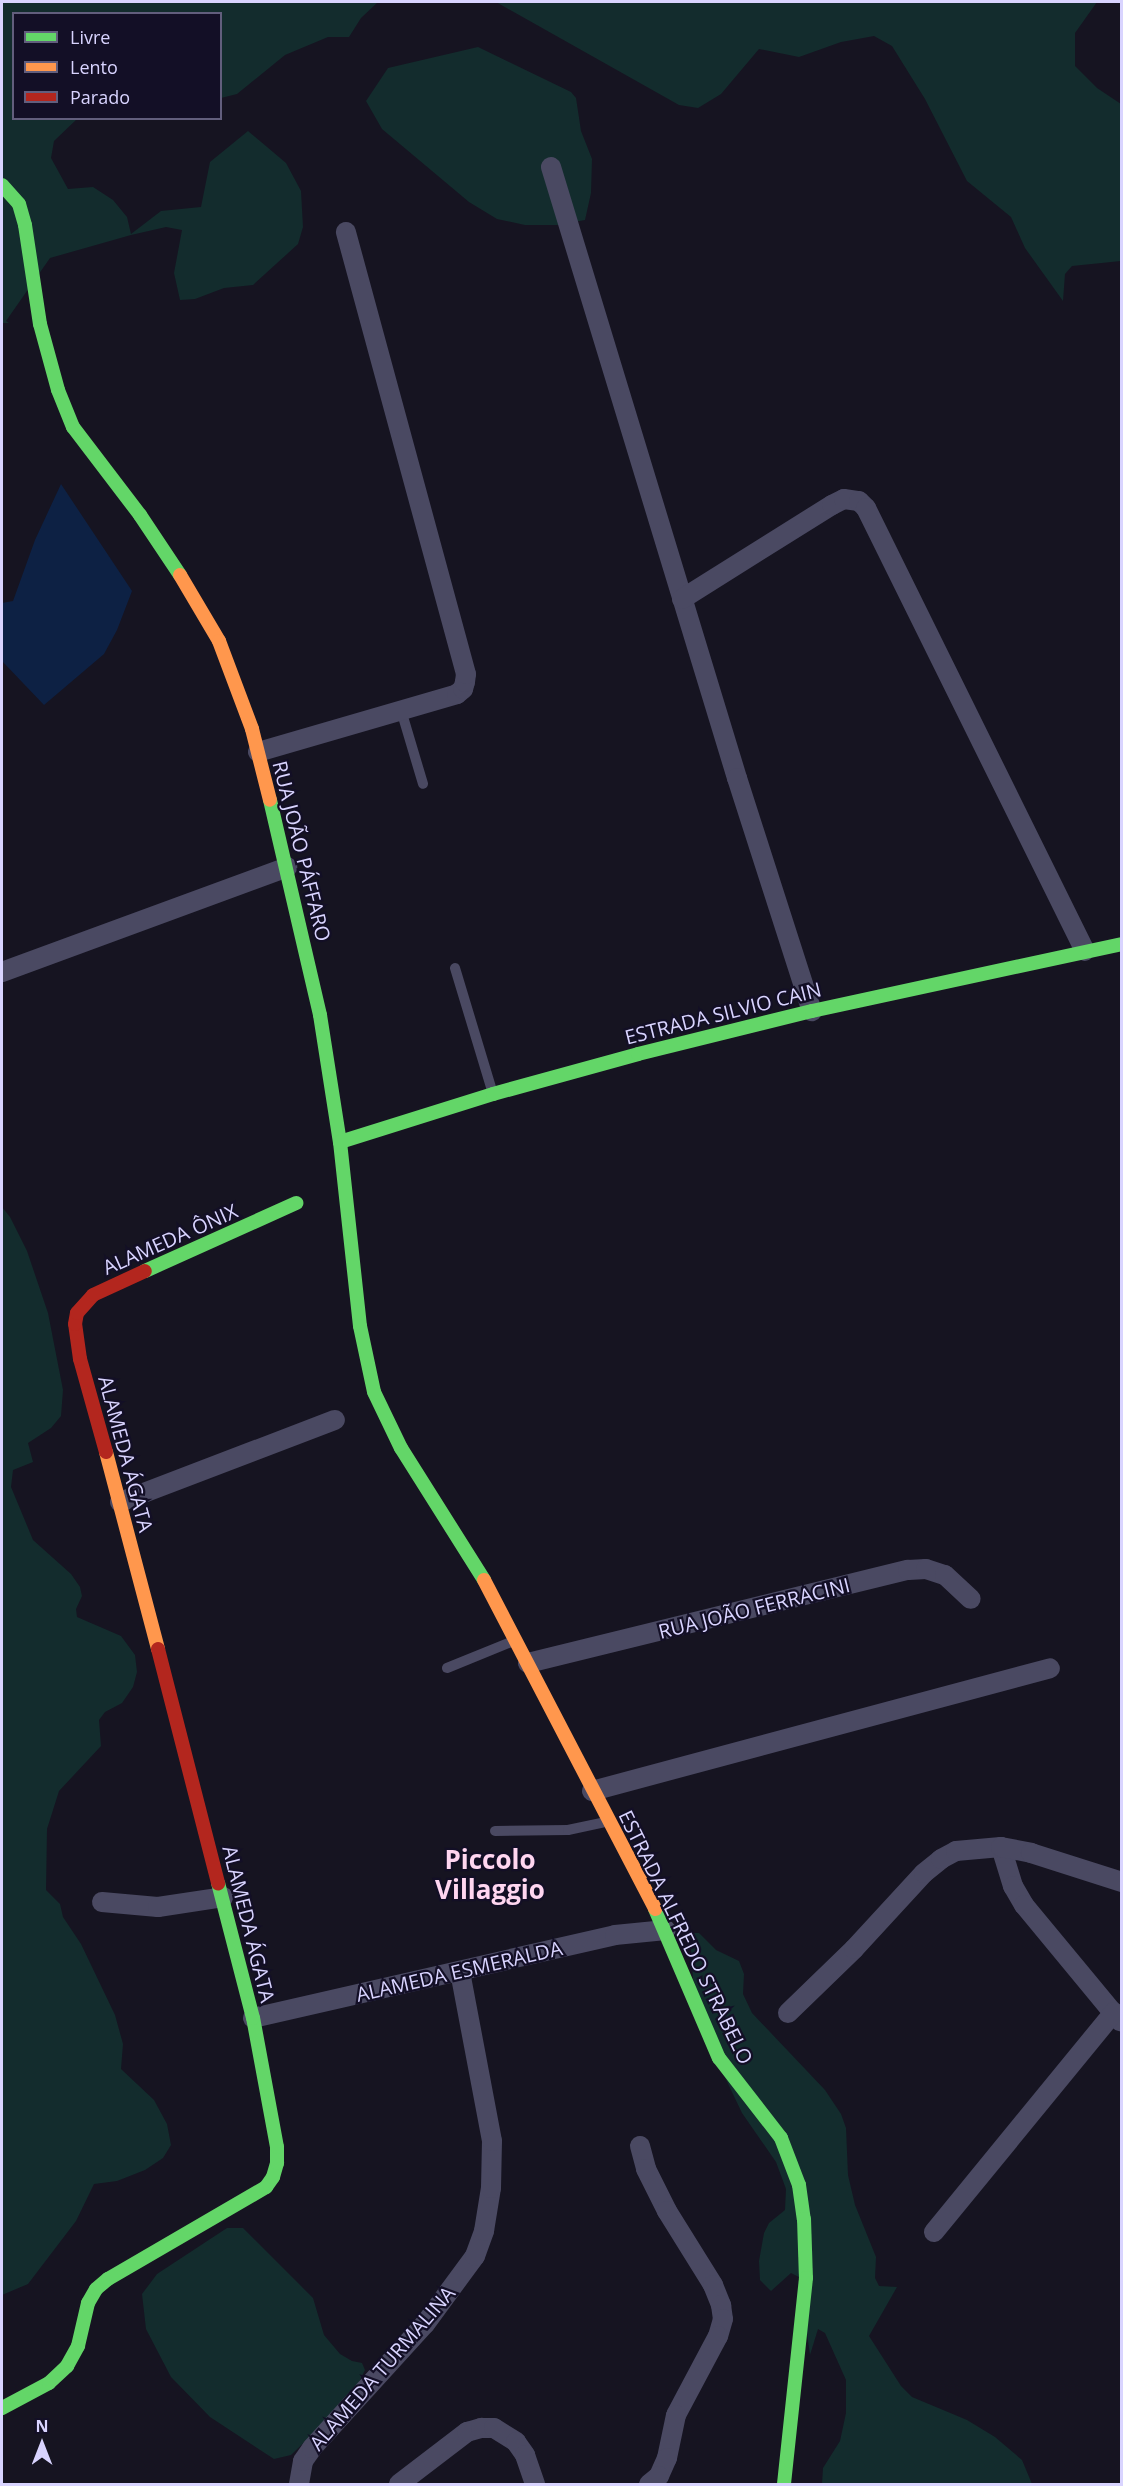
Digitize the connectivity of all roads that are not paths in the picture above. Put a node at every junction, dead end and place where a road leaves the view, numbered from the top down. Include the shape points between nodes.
1 (551, 167) dead end
2 (2, 185) edge
3 (346, 232) dead end
4 (682, 599) junction
5 (401, 710) junction
6 (258, 752) junction
7 (423, 784) dead end
8 (287, 867) junction
9 (1122, 944) edge
10 (1085, 951) junction
11 (455, 968) dead end
12 (2, 972) edge
13 (812, 1011) junction
14 (493, 1094) junction
15 (340, 1142) junction
16 (296, 1203) dead end
17 (75, 1324) joint
18 (335, 1420) dead end
19 (120, 1502) junction
20 (474, 1561) joint
21 (971, 1599) dead end
22 (516, 1640) junction
23 (528, 1663) junction
24 (447, 1668) dead end
25 (1050, 1668) dead end
26 (592, 1791) junction
27 (609, 1821) junction
28 (495, 1831) dead end
29 (1001, 1847) junction
30 (1122, 1882) edge
31 (223, 1897) junction
32 (102, 1902) dead end
33 (666, 1930) junction
34 (460, 1971) junction
35 (788, 2013) dead end
36 (253, 2018) junction
37 (1118, 2018) edge
38 (640, 2146) dead end
39 (934, 2232) dead end
40 (2, 2408) edge
41 (299, 2484) edge
42 (399, 2484) edge
43 (535, 2484) edge
44 (649, 2484) edge
45 (784, 2484) edge

1 - 4 street
2 - 6 street, RUA JOÃO PÁFFARO via 19,204 40,324 73,427 140,514 205,614 236,682
3 - 5 street via 466,674 463,689 457,694
4 - 10 street via 832,505 844,499 859,501 866,508
4 - 13 street
5 - 6 street
5 - 7 lane
6 - 8 street, RUA JOÃO PÁFFARO
8 - 12 street
8 - 15 street, RUA JOÃO PÁFFARO via 320,1015
9 - 10 street, ESTRADA SILVIO CAIN
10 - 13 street, ESTRADA SILVIO CAIN
11 - 14 lane
13 - 14 street, ESTRADA SILVIO CAIN
14 - 15 street, ESTRADA SILVIO CAIN
15 - 20 street, RUA JOÃO PÁFFARO via 360,1326 374,1392 401,1448
16 - 17 street, ALAMEDA ÔNIX via 93,1295 77,1313
17 - 19 street, ALAMEDA ÁGATA via 80,1359
18 - 19 street
19 - 31 street, ALAMEDA ÁGATA
20 - 22 street, ESTRADA ALFREDO STRABELO
21 - 23 street, RUA JOÃO FERRACINI via 945,1575 926,1569 908,1570
22 - 23 street, ESTRADA ALFREDO STRABELO
22 - 24 lane
23 - 26 street, ESTRADA ALFREDO STRABELO
25 - 26 street
26 - 27 street, ESTRADA ALFREDO STRABELO
27 - 28 lane via 568,1830
27 - 33 street, ESTRADA ALFREDO STRABELO
29 - 30 street via 1031,1852
29 - 35 street via 956,1851 941,1859
29 - 37 street via 1012,1886 1024,1905
31 - 32 street via 158,1907
31 - 36 street, ALAMEDA ÁGATA
33 - 34 street, ALAMEDA ESMERALDA via 615,1935
33 - 45 street, ESTRADA ALFREDO STRABELO via 719,2058 781,2138 799,2185 807,2249 806,2278
34 - 36 street, ALAMEDA ESMERALDA
34 - 41 street, ALAMEDA TURMALINA via 492,2140 491,2188 484,2231 475,2256 425,2324 312,2448 303,2461
36 - 40 street, ALAMEDA ÁGATA via 277,2147 273,2177 266,2187 96,2289 88,2303 78,2346 67,2366 49,2383
37 - 39 street
38 - 44 street via 646,2169 667,2211 714,2285 723,2319 676,2415 659,2476
42 - 43 street via 467,2432 481,2428 494,2428 516,2442

